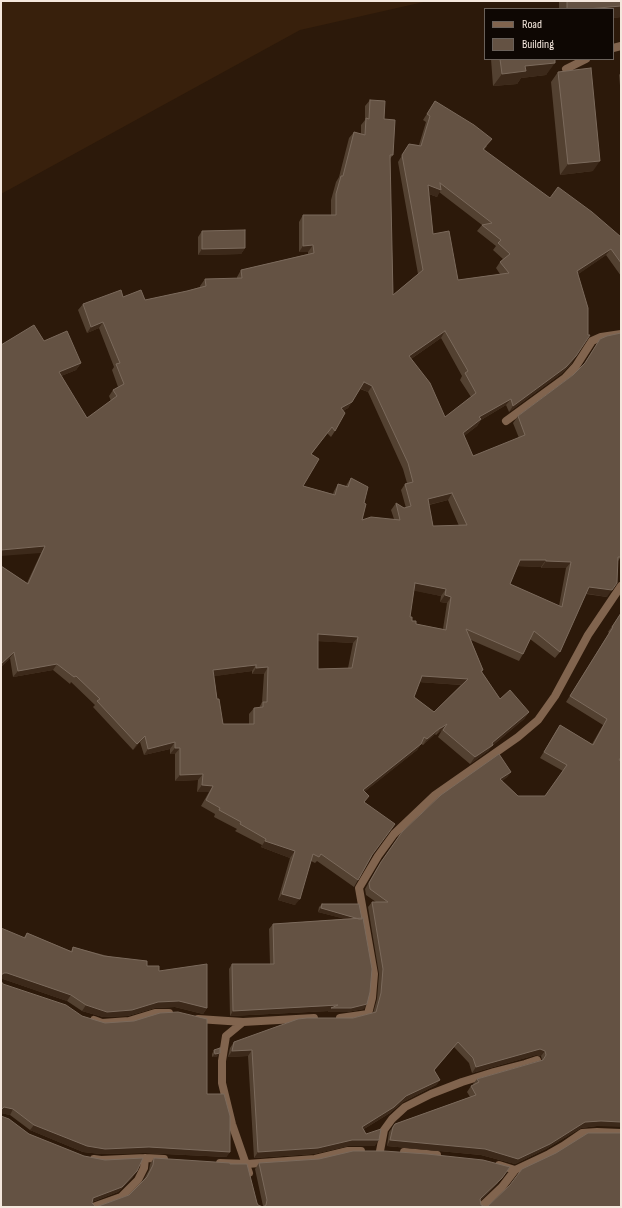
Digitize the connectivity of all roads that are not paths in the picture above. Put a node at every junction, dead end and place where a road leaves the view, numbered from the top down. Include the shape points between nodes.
1 (584, 60) edge
2 (566, 69) dead end
3 (621, 334) edge
4 (506, 421) dead end
5 (621, 586) edge
6 (175, 1012) edge
7 (193, 1017) edge
8 (87, 1018) edge
9 (244, 1022) junction
10 (537, 1060) edge
11 (621, 1133) edge
12 (387, 1151) junction
13 (448, 1156) edge
14 (88, 1158) edge
15 (145, 1158) junction
16 (169, 1160) edge
17 (215, 1162) edge
18 (490, 1162) edge
19 (247, 1164) junction
20 (515, 1170) junction
21 (250, 1180) edge
22 (93, 1207) edge
23 (480, 1207) edge

1 - 2 street
3 - 4 street via 592,341 565,378
5 - 9 street via 588,634 555,696 538,720 435,795 394,834 378,856 360,888 374,974 368,1014 348,1018
6 - 8 street via 155,1013 129,1021 102,1023
7 - 9 street
9 - 19 street via 226,1036 222,1083 232,1124
10 - 12 street via 462,1082 405,1107 384,1130
11 - 20 street via 582,1133 550,1154
12 - 13 street
12 - 19 street via 348,1151 315,1159
14 - 15 street
15 - 16 street
15 - 22 street via 144,1168 138,1180 121,1197
17 - 19 street
18 - 20 street
19 - 21 street
20 - 23 street

